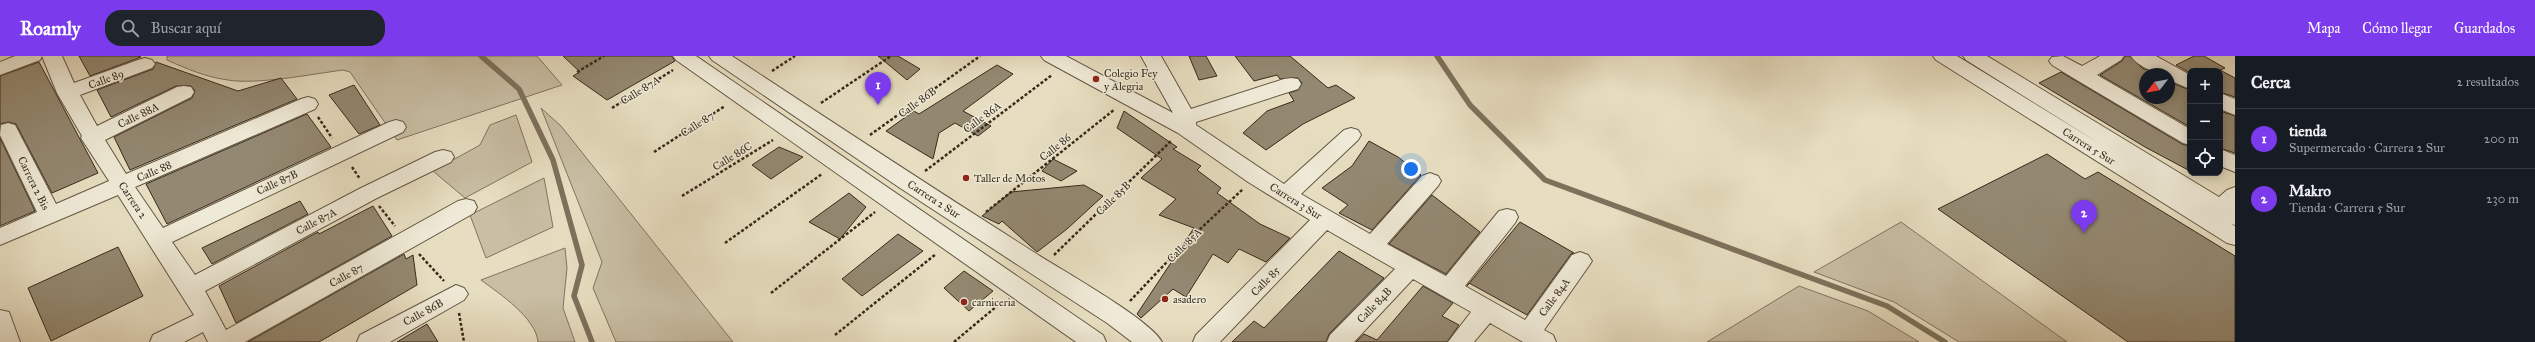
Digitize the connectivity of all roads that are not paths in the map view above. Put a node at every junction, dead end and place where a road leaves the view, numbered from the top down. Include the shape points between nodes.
1 (33, 56) edge
2 (52, 56) edge
3 (719, 56) edge
4 (1151, 56) edge
5 (1943, 56) edge
6 (1973, 56) edge
7 (2114, 56) edge
8 (2141, 56) edge
9 (686, 58) edge
10 (1058, 60) edge
11 (2059, 61) dead end
12 (145, 64) dead end
13 (0, 69) edge
14 (2082, 75) junction
15 (2187, 81) edge
16 (1291, 84) dead end
17 (184, 92) dead end
18 (67, 93) junction
19 (2223, 102) edge
20 (308, 104) dead end
21 (2235, 108) edge
22 (1185, 123) junction
23 (396, 127) dead end
24 (825, 127) junction
25 (8, 130) dead end
26 (798, 135) junction
27 (1351, 135) dead end
28 (2187, 136) edge
29 (91, 138) junction
30 (443, 157) dead end
31 (2223, 158) edge
32 (2235, 165) edge
33 (1430, 181) dead end
34 (123, 184) junction
35 (1286, 195) junction
36 (466, 207) dead end
37 (2230, 207) edge
38 (50, 214) junction
39 (1507, 217) dead end
40 (1325, 219) junction
41 (0, 237) edge
42 (2235, 237) edge
43 (159, 239) junction
44 (1372, 246) junction
45 (1580, 261) dead end
46 (1410, 268) junction
47 (191, 288) junction
48 (1449, 289) junction
49 (456, 294) road end
50 (1486, 310) junction
51 (0, 319) edge
52 (207, 319) junction
53 (1536, 338) edge
54 (8, 342) edge
55 (162, 342) edge
56 (220, 342) edge
57 (224, 342) edge
58 (369, 342) edge
59 (1094, 342) edge
60 (1150, 342) edge
61 (1205, 342) edge
62 (1339, 342) edge
63 (1460, 342) edge

1 - 13 street
2 - 18 street, Carrera 2
3 - 24 street, Carrera 2 Sur
4 - 22 street
5 - 42 street, Carrera 5 Sur
6 - 37 street, Carrera 5 Sur
7 - 14 street
8 - 15 street
9 - 26 street
10 - 22 street, Carrera 3 Sur via 1128,98
11 - 14 street
12 - 18 street, Calle 89
14 - 28 street
16 - 22 street
17 - 29 street, Calle 88A
18 - 29 street, Carrera 2
19 - 21 street
20 - 34 street, Calle 88
22 - 35 street, Carrera 3 Sur via 1256,177
23 - 43 street, Calle 87B
24 - 26 street
24 - 60 street, Carrera 2 Sur via 1116,316
25 - 38 street, Carrera 2 Bis
26 - 59 street
27 - 35 street
29 - 34 street, Carrera 2
30 - 47 street, Calle 87A via 369,193
31 - 32 street
33 - 44 street
34 - 38 street, Calle 88
34 - 43 street, Carrera 2
35 - 40 street, Carrera 3 Sur
36 - 57 street, Calle 87
38 - 41 street, Calle 88
39 - 48 street
40 - 44 street, Carrera 3 Sur
40 - 61 street, Calle 85
43 - 47 street, Carrera 2
44 - 46 street, Carrera 3 Sur
45 - 53 street, Calle 84A
46 - 48 street, Carrera 3 Sur
46 - 62 street, Calle 84B
47 - 52 street, Carrera 2
48 - 50 street, Carrera 3 Sur
49 - 58 street, Calle 86B
50 - 53 street, Carrera 3 Sur
50 - 63 street
51 - 54 street
52 - 55 street
52 - 56 street, Carrera 2

